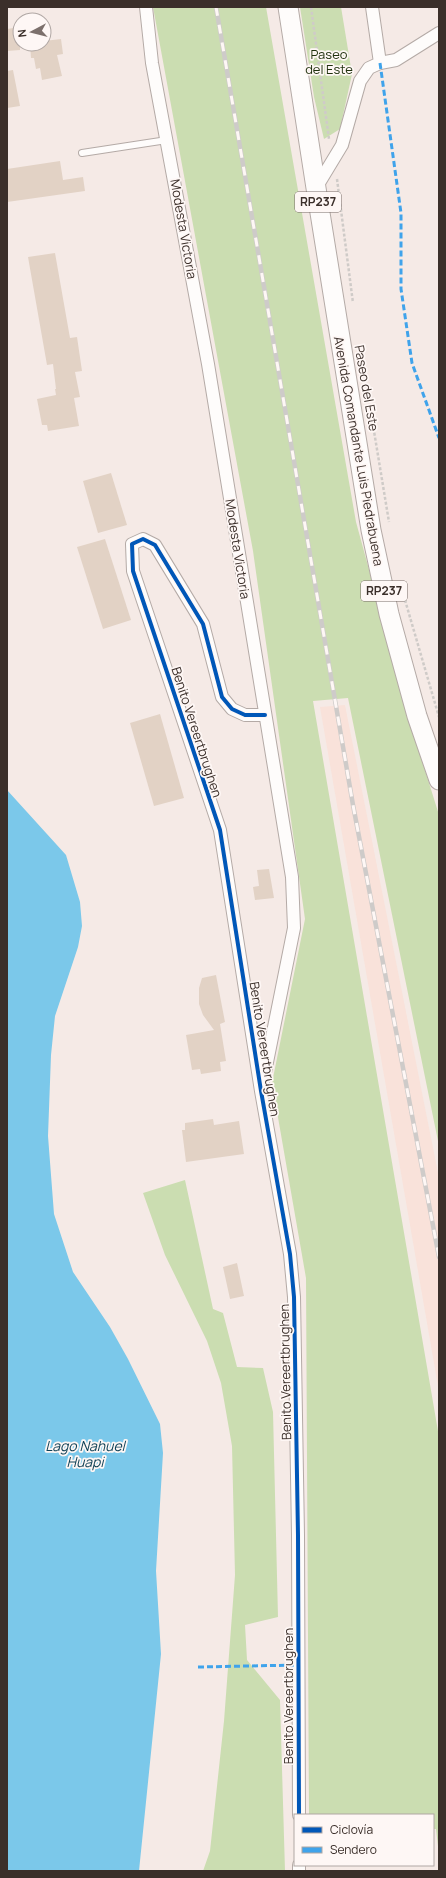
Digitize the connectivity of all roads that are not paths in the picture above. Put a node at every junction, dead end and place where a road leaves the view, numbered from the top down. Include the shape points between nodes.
1 (146, 7) edge
2 (288, 7) edge
3 (372, 7) edge
4 (439, 33) edge
5 (380, 63) junction
6 (167, 140) junction
7 (82, 153) dead end
8 (316, 188) junction
9 (266, 715) junction
10 (439, 780) edge
11 (261, 1090) junction
12 (299, 1814) edge

1 - 6 street, Modesta Victoria via 152,63
2 - 8 main road, Avenida Comandante Luis Piedrabuena / RP237
3 - 5 street
4 - 5 street via 396,60
5 - 8 street via 369,68 360,81 342,145
6 - 7 lane
6 - 9 street, Modesta Victoria via 208,364
8 - 10 main road, Avenida Comandante Luis Piedrabuena / RP237 via 371,530 389,614 417,716
9 - 11 street, Modesta Victoria via 292,877 294,928
9 - 11 street, Benito Vereertbrughen via 245,715 232,709 222,697 203,624 155,545 143,539 132,544 133,571 220,830
11 - 12 street, Benito Vereertbrughen via 290,1254 294,1297

